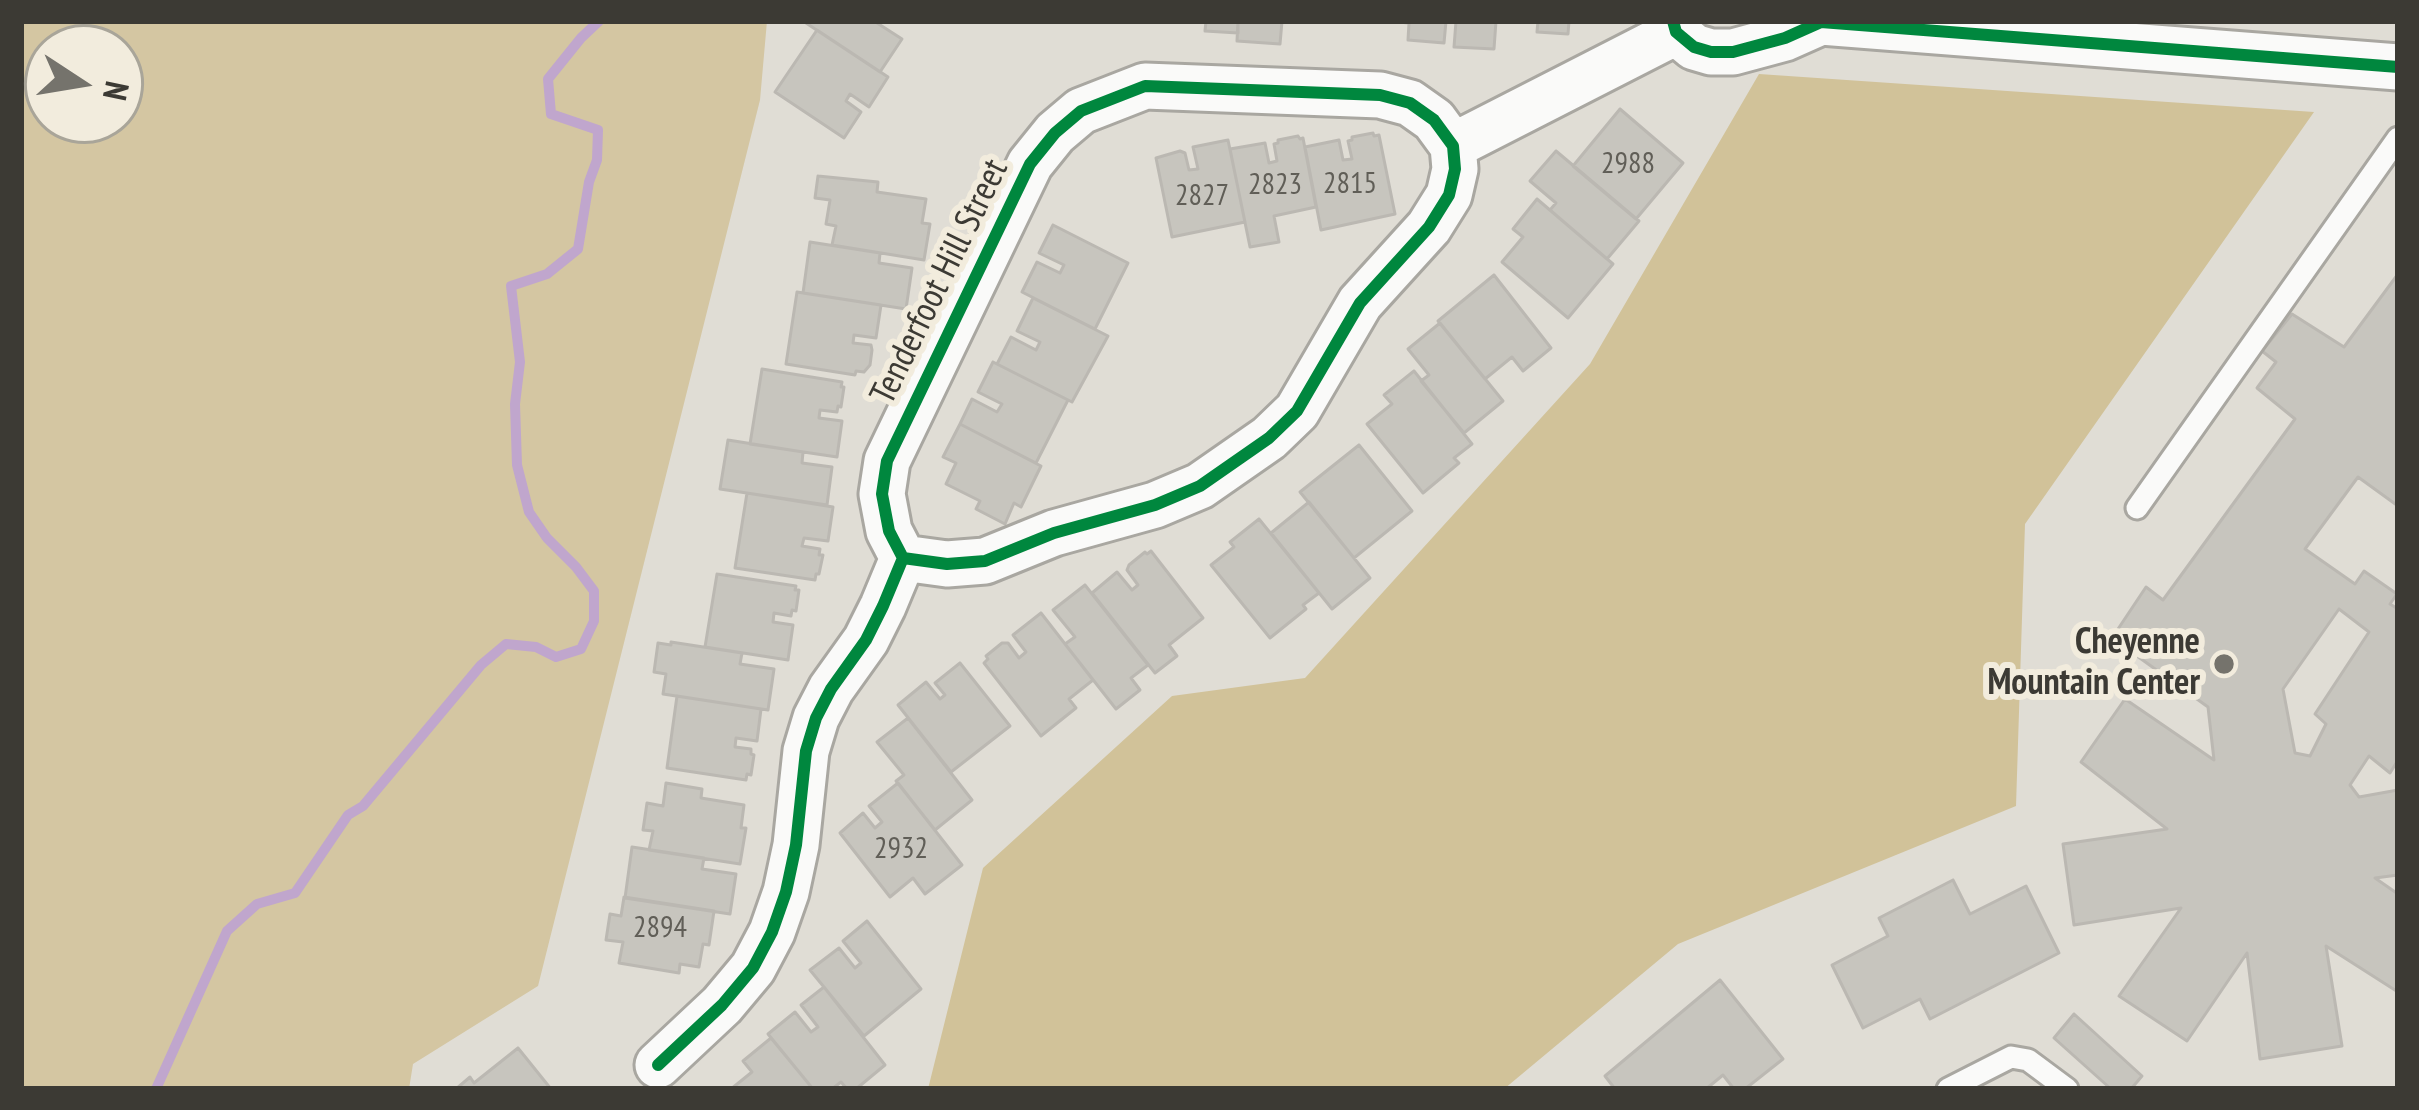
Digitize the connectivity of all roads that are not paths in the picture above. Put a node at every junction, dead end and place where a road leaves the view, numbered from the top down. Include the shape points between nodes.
1 (1820, 21) edge
2 (1674, 27) edge
3 (2398, 67) edge
4 (2398, 138) edge
5 (1453, 146) junction
6 (2137, 508) dead end
7 (903, 558) junction
8 (658, 1065) dead end
9 (1948, 1089) edge
10 (2067, 1089) edge

1 - 2 street via 1733,52 1694,47
1 - 3 street
2 - 5 street
4 - 6 lane
5 - 7 street via 1449,195 1429,227 1360,303 1297,411 1240,460 1155,505 985,561
5 - 7 street, Tenderfoot Hill Street via 1434,119 1380,94 1145,86 1081,111 1030,164 886,460 882,494
7 - 8 street via 866,640 816,718 772,932 722,1005
9 - 10 lane via 2011,1057

